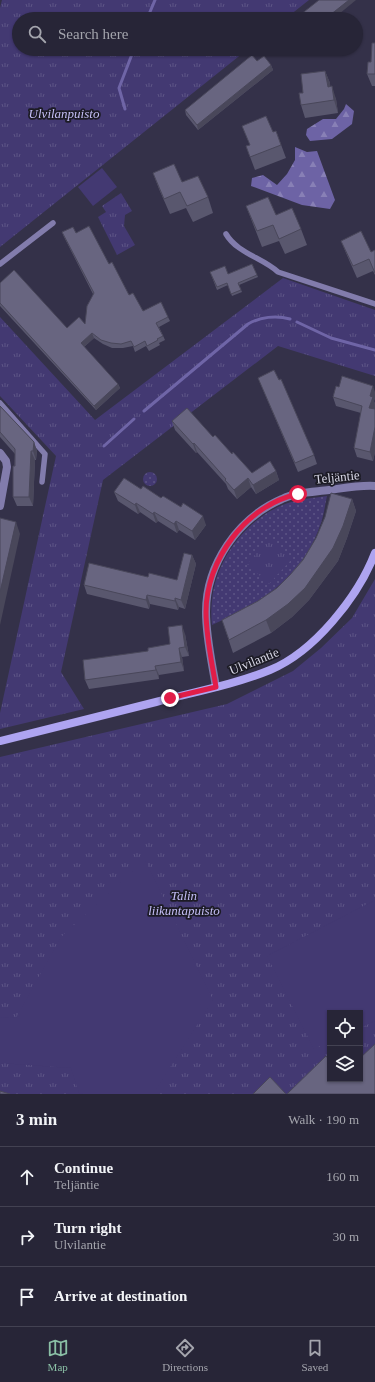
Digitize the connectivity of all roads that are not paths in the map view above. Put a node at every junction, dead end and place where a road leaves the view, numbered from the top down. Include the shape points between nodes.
1 (53, 223) dead end
2 (226, 234) dead end
3 (0, 264) edge
4 (375, 304) edge
5 (0, 403) edge
6 (0, 453) edge
7 (42, 482) dead end
8 (375, 486) edge
9 (0, 506) edge
10 (375, 553) edge
11 (216, 687) junction
12 (0, 742) edge

1 - 3 lane
2 - 4 lane via 246,252 270,264 278,272
5 - 7 lane via 46,454
6 - 9 street via 6,461 7,468
8 - 11 street, Teljäntie via 282,498 246,523 228,543 212,574 206,606
10 - 11 street, Ulvilantie via 364,578 342,610 305,647 271,670
11 - 12 street, Ulvilantie

